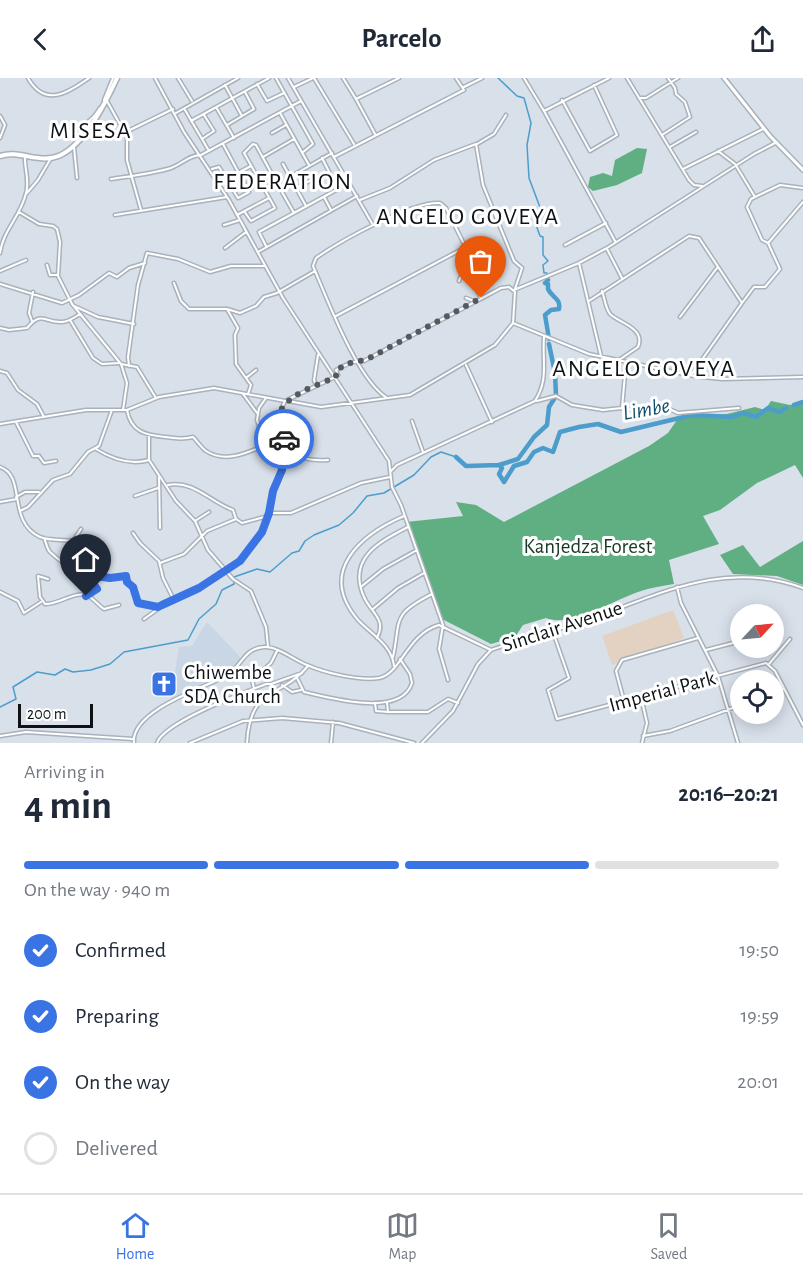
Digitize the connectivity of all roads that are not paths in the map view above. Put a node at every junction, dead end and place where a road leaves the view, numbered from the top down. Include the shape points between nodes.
1 (28, 78) edge
2 (89, 78) edge
3 (115, 78) edge
4 (155, 78) edge
5 (178, 78) edge
6 (238, 78) edge
7 (269, 78) edge
8 (276, 78) edge
9 (288, 78) edge
10 (314, 78) edge
11 (343, 78) edge
12 (399, 78) edge
13 (456, 78) edge
14 (482, 78) edge
15 (524, 78) edge
16 (609, 78) edge
17 (627, 78) edge
18 (668, 78) edge
19 (678, 78) edge
20 (724, 78) edge
21 (670, 82) junction
22 (257, 84) junction
23 (225, 85) junction
24 (594, 85) junction
25 (294, 87) junction
26 (464, 87) junction
27 (244, 91) junction
28 (284, 93) junction
29 (233, 98) junction
30 (639, 98) junction
31 (356, 99) junction
32 (562, 100) junction
33 (107, 101) junction
34 (192, 101) junction
35 (301, 101) junction
36 (292, 106) junction
37 (216, 107) junction
38 (174, 109) junction
39 (185, 110) junction
40 (544, 111) junction
41 (176, 113) junction
42 (280, 113) junction
43 (204, 114) junction
44 (506, 115) dead end
45 (242, 116) junction
46 (0, 117) edge
47 (191, 120) junction
48 (226, 125) junction
49 (286, 125) junction
50 (764, 128) junction
51 (130, 130) dead end
52 (696, 132) dead end
53 (60, 133) dead end
54 (272, 133) dead end
55 (375, 134) junction
56 (662, 135) junction
57 (0, 137) edge
58 (234, 138) junction
59 (294, 139) junction
60 (202, 140) junction
61 (777, 143) junction
62 (223, 144) junction
63 (476, 144) junction
64 (73, 145) junction
65 (355, 145) junction
66 (670, 147) junction
67 (718, 150) junction
68 (209, 151) junction
69 (302, 153) junction
70 (332, 153) junction
71 (25, 155) junction
72 (201, 155) junction
73 (0, 156) edge
74 (263, 157) junction
75 (334, 157) junction
76 (51, 158) junction
77 (322, 158) junction
78 (283, 164) dead end
79 (309, 165) junction
80 (251, 166) junction
81 (735, 166) junction
82 (683, 169) junction
83 (211, 170) junction
84 (803, 171) edge
85 (238, 173) junction
86 (133, 177) junction
87 (290, 177) junction
88 (76, 178) dead end
89 (111, 179) dead end
90 (320, 183) dead end
91 (262, 185) junction
92 (703, 186) junction
93 (296, 188) junction
94 (803, 188) edge
95 (282, 192) dead end
96 (27, 193) junction
97 (357, 196) junction
98 (227, 197) junction
99 (269, 197) junction
100 (324, 197) junction
101 (754, 197) junction
102 (360, 200) junction
103 (803, 202) edge
104 (306, 206) junction
105 (141, 210) junction
106 (331, 210) junction
107 (244, 211) junction
108 (20, 212) junction
109 (294, 213) junction
110 (115, 215) dead end
111 (237, 215) junction
112 (240, 220) junction
113 (606, 223) junction
114 (224, 225) dead end
115 (373, 225) junction
116 (246, 232) junction
117 (615, 241) junction
118 (768, 243) junction
119 (565, 245) dead end
120 (266, 246) junction
121 (466, 247) junction
122 (225, 248) dead end
123 (607, 248) junction
124 (0, 253) edge
125 (258, 253) junction
126 (26, 260) dead end
127 (146, 263) junction
128 (471, 263) junction
129 (579, 263) junction
130 (47, 265) dead end
131 (1, 266) edge
132 (265, 266) junction
133 (717, 268) junction
134 (1, 271) edge
135 (315, 271) junction
136 (57, 275) junction
137 (622, 278) junction
138 (459, 280) dead end
139 (174, 283) dead end
140 (0, 284) edge
141 (514, 290) junction
142 (279, 291) junction
143 (602, 291) junction
144 (33, 292) junction
145 (466, 298) dead end
146 (481, 298) junction
147 (68, 299) junction
148 (589, 301) junction
149 (475, 302) junction
150 (742, 303) junction
151 (72, 304) junction
152 (227, 309) junction
153 (80, 314) junction
154 (336, 316) junction
155 (680, 317) dead end
156 (70, 320) junction
157 (32, 321) junction
158 (513, 323) junction
159 (134, 325) junction
160 (0, 328) edge
161 (544, 337) junction
162 (317, 352) junction
163 (601, 356) junction
164 (355, 360) junction
165 (619, 360) junction
166 (626, 362) junction
167 (120, 364) junction
168 (465, 364) junction
169 (129, 366) junction
170 (256, 370) dead end
171 (0, 371) edge
172 (691, 375) junction
173 (336, 377) junction
174 (803, 377) edge
175 (246, 378) junction
176 (316, 386) junction
177 (242, 392) junction
178 (248, 394) junction
179 (156, 398) junction
180 (266, 398) junction
181 (387, 398) junction
182 (286, 401) junction
183 (535, 401) junction
184 (352, 403) junction
185 (622, 408) junction
186 (739, 408) dead end
187 (112, 409) junction
188 (125, 410) junction
189 (257, 413) junction
190 (44, 417) junction
191 (412, 421) dead end
192 (16, 422) junction
193 (492, 422) junction
194 (0, 424) edge
195 (149, 437) junction
196 (273, 442) junction
197 (96, 448) junction
198 (283, 451) junction
199 (424, 453) junction
200 (149, 460) junction
201 (328, 460) dead end
202 (56, 461) dead end
203 (0, 467) edge
204 (391, 471) junction
205 (160, 476) junction
206 (390, 477) junction
207 (167, 486) junction
208 (158, 488) junction
209 (40, 492) junction
210 (135, 496) dead end
211 (17, 498) junction
212 (0, 502) edge
213 (20, 511) junction
214 (209, 512) dead end
215 (268, 514) junction
216 (404, 516) junction
217 (236, 519) junction
218 (195, 521) junction
219 (408, 527) junction
220 (160, 528) dead end
221 (81, 529) dead end
222 (133, 532) dead end
223 (200, 536) junction
224 (44, 538) junction
225 (417, 550) junction
226 (160, 563) junction
227 (225, 570) junction
228 (424, 573) junction
229 (87, 575) junction
230 (48, 579) dead end
231 (361, 586) junction
232 (677, 587) junction
233 (803, 588) edge
234 (0, 592) edge
235 (432, 594) junction
236 (88, 596) junction
237 (173, 598) junction
238 (42, 601) junction
239 (119, 604) dead end
240 (158, 607) junction
241 (373, 609) junction
242 (144, 619) dead end
243 (443, 625) junction
244 (553, 632) junction
245 (377, 638) junction
246 (698, 638) junction
247 (790, 639) dead end
248 (730, 643) edge
249 (268, 647) junction
250 (491, 650) junction
251 (277, 651) junction
252 (706, 651) junction
253 (393, 657) junction
254 (400, 659) junction
255 (769, 664) junction
256 (308, 666) junction
257 (394, 668) junction
258 (773, 670) edge
259 (303, 672) junction
260 (718, 676) junction
261 (297, 678) junction
262 (448, 680) dead end
263 (271, 684) junction
264 (282, 685) junction
265 (784, 688) edge
266 (255, 689) junction
267 (274, 689) junction
268 (301, 690) junction
269 (641, 697) junction
270 (624, 701) junction
271 (387, 702) junction
272 (375, 703) junction
273 (458, 703) junction
274 (730, 710) edge
275 (727, 711) junction
276 (388, 712) junction
277 (250, 720) junction
278 (333, 722) junction
279 (803, 725) edge
280 (0, 736) edge
281 (643, 736) junction
282 (133, 739) junction
283 (134, 743) edge
284 (157, 743) edge
285 (190, 743) edge
286 (247, 743) edge
287 (331, 743) edge
288 (414, 743) edge
289 (422, 743) edge
290 (642, 743) edge
291 (738, 743) edge

1 - 2 street via 38,92 51,95 67,93
3 - 33 main road
3 - 53 street via 94,117 78,129
4 - 38 street
5 - 34 street
6 - 23 street
7 - 22 street
8 - 28 street
9 - 25 street
10 - 25 street
10 - 65 street
11 - 31 street
12 - 31 street
13 - 26 street
14 - 26 street
15 - 40 street
16 - 24 street
17 - 30 street
18 - 21 street
19 - 21 street
20 - 50 street
21 - 30 street via 646,98
21 - 56 street via 675,94 688,106 690,118
22 - 27 street
22 - 28 street via 267,101
23 - 29 street
23 - 34 street
24 - 32 street
24 - 32 street via 617,135 590,151
25 - 35 street
26 - 55 street
27 - 29 street
27 - 45 street via 254,109
28 - 36 street
29 - 37 street
29 - 45 street
30 - 56 street
31 - 55 street
32 - 40 street
33 - 64 main road
33 - 86 street via 127,137 127,160
34 - 39 street
35 - 36 street
35 - 70 street
36 - 42 street
36 - 69 street via 313,144
37 - 43 street
37 - 48 street
38 - 41 street
38 - 51 street
39 - 41 street
39 - 47 street
40 - 113 street
41 - 72 street
42 - 49 street
42 - 58 street
43 - 47 street
43 - 60 street via 214,131
44 - 63 street via 494,134
45 - 48 street
46 - 57 street via 4,125
47 - 60 street
48 - 58 street
49 - 54 street
49 - 59 street
50 - 61 street
50 - 67 street
52 - 66 street
55 - 65 street
56 - 66 street
58 - 62 street
59 - 69 street
59 - 74 street
60 - 68 street
61 - 81 street
61 - 84 street
62 - 68 street
62 - 85 street
63 - 102 street via 434,160 390,188
63 - 141 street via 488,198 514,261 522,268
64 - 76 main road
64 - 88 street
65 - 75 street
66 - 82 street
67 - 81 street
67 - 82 street
68 - 72 street
69 - 79 street
70 - 75 street
70 - 77 street
71 - 73 main road
71 - 76 main road
71 - 96 street
72 - 83 street
72 - 86 street via 191,156 171,168
74 - 80 street via 256,145 244,150
74 - 91 street via 274,178
75 - 97 street
76 - 96 street
77 - 79 street
77 - 100 street via 339,188
78 - 87 street
79 - 87 street
80 - 85 street
80 - 91 street
81 - 92 street
81 - 101 street
82 - 92 street via 691,183
83 - 85 street via 219,167 238,198 249,192
83 - 98 street
86 - 89 street
86 - 105 street
87 - 93 street
90 - 93 street via 317,177
91 - 99 street
92 - 117 street
93 - 104 street
94 - 101 street via 780,185
95 - 109 street
96 - 108 street
97 - 102 street
97 - 106 street
98 - 105 street
98 - 111 street
99 - 107 street
99 - 107 street via 275,207 252,221
100 - 104 street
100 - 106 street
101 - 118 street via 747,207 762,240
102 - 115 street
103 - 118 street
104 - 109 street
105 - 110 street
106 - 120 street
107 - 111 street
108 - 124 street via 5,232
108 - 136 street via 57,229
109 - 120 street via 260,232
111 - 112 street
112 - 114 street
112 - 116 street
113 - 117 street
113 - 119 street
115 - 121 street via 418,207 440,203
115 - 135 street via 316,258 312,263
116 - 122 street
116 - 125 street
117 - 123 street
118 - 150 street via 780,269 765,287 754,287
120 - 125 street
121 - 128 street
121 - 154 street
123 - 129 street
123 - 137 street
125 - 132 street
126 - 134 street
127 - 132 street via 148,253 185,261 210,272 231,266
127 - 147 street via 131,267 117,278 109,273
127 - 159 street via 138,285
128 - 138 street
128 - 146 street via 473,283
129 - 141 street
129 - 148 street
130 - 136 street via 50,275
131 - 134 street
132 - 142 street
133 - 137 street via 700,240 692,235
133 - 150 street
133 - 155 street
135 - 142 street
135 - 154 street
136 - 147 street
137 - 143 street
139 - 152 street via 189,309
140 - 144 street
141 - 146 street via 501,288
141 - 158 street
142 - 152 street via 242,313
142 - 162 street
143 - 148 street
143 - 165 street via 606,308 633,327 639,340 638,347
144 - 147 street via 59,303
144 - 157 street via 29,313
145 - 149 street
146 - 149 street
147 - 151 street
148 - 163 street
149 - 164 street via 364,361
150 - 172 street
151 - 153 street
151 - 159 street via 98,317
152 - 175 street via 238,328 236,364
153 - 156 street
153 - 167 street
154 - 164 street
156 - 157 street via 60,322 42,317
156 - 167 street via 93,358 102,364
157 - 160 street via 27,328
158 - 161 street
158 - 168 street via 490,350
159 - 169 street
161 - 163 street
161 - 183 street via 545,374
162 - 173 street
162 - 176 street
163 - 165 street
164 - 173 street via 336,370
164 - 181 street via 375,389
165 - 166 street
166 - 172 street
166 - 185 street
167 - 169 street
167 - 188 street via 127,383
168 - 181 street via 404,397
168 - 193 street
169 - 179 street via 138,368
170 - 175 street
171 - 190 street via 7,373 18,390 37,404
172 - 174 street via 721,379
173 - 176 street
173 - 184 street
175 - 178 street via 251,386
176 - 182 street
177 - 178 street
177 - 179 street via 214,388
177 - 189 street
178 - 180 street
179 - 188 street
180 - 182 street
180 - 189 street
181 - 184 street
182 - 184 street via 311,406
182 - 198 street via 278,416
183 - 185 street via 556,396 572,405 603,410
183 - 193 street
184 - 204 street via 389,461
185 - 186 street via 642,412 663,406 678,413
187 - 188 street
187 - 190 street
187 - 197 street via 102,442
188 - 195 street via 134,427
189 - 196 street via 258,424
190 - 192 street
191 - 199 street
192 - 194 street
192 - 202 street via 33,456 39,456 44,463
193 - 199 street
195 - 196 street via 182,441 193,437 204,449 221,456 242,456
195 - 200 street
196 - 198 street
197 - 200 street via 111,458 134,463
197 - 209 street via 70,474 53,480
198 - 201 street
198 - 215 street via 282,470
199 - 204 street
200 - 205 street
203 - 211 street via 11,476
204 - 206 street
205 - 207 street
205 - 208 street
206 - 215 street via 361,483 292,512
206 - 216 street
207 - 217 street via 184,484 197,489 233,510
207 - 218 street
208 - 210 street
208 - 220 street
209 - 211 street via 25,492
209 - 213 street
211 - 212 street
211 - 213 street
213 - 224 street via 25,526
214 - 218 street
215 - 217 street via 245,523
215 - 227 street via 262,532 243,557
216 - 219 street
216 - 245 street via 357,545 343,570 342,587 348,605
217 - 223 street
218 - 223 street
219 - 225 street
219 - 231 street via 367,553 361,564
221 - 224 street via 74,541
222 - 226 street
223 - 226 street via 184,554
223 - 227 street
224 - 229 street via 49,551
225 - 228 street
225 - 231 street
226 - 237 street
227 - 237 street via 199,588
227 - 249 street via 248,587 257,603
228 - 235 street
228 - 241 street
229 - 236 street via 97,589
229 - 240 street via 126,576 138,603
230 - 238 street via 38,576
231 - 241 street
232 - 233 street, Sinclair Avenue via 750,577 776,578
232 - 244 street, Sinclair Avenue
232 - 246 street
234 - 238 street via 18,602 24,613
235 - 243 street
235 - 253 street via 399,619
236 - 238 street via 77,595 55,604
236 - 239 street via 104,609
237 - 240 street
240 - 242 street
241 - 245 street via 380,620
243 - 250 street, Sinclair Avenue
243 - 254 street via 418,636
243 - 262 street via 439,649
244 - 250 street, Sinclair Avenue
244 - 270 street, Imperial Park via 569,678 548,690 557,719
245 - 253 street
246 - 252 street
246 - 270 street via 622,660 616,671
247 - 255 street
248 - 252 street
249 - 251 street
249 - 282 street via 257,648 245,656 229,675 154,711 139,725
250 - 273 street via 477,666
251 - 256 street
251 - 266 street via 271,663 252,680
252 - 260 street
253 - 257 street
254 - 257 street
254 - 271 street via 411,675 410,688 401,697
255 - 258 street
255 - 260 street, Imperial Park
256 - 257 street via 374,678 385,676
256 - 259 street
259 - 261 street
259 - 263 street
260 - 269 street, Imperial Park
260 - 275 street
261 - 264 street
261 - 268 street
263 - 266 street
263 - 267 street
264 - 267 street
264 - 268 street via 292,692
265 - 279 street
266 - 284 street via 171,727
267 - 277 street via 257,706
268 - 272 street
269 - 270 street, Imperial Park
269 - 281 street via 646,723
271 - 272 street
271 - 276 street
272 - 276 street via 376,711
273 - 276 street via 448,699 428,712
273 - 289 street
274 - 275 street
275 - 281 street via 657,735
275 - 291 street
277 - 278 street
277 - 285 street
277 - 286 street
278 - 287 street
278 - 288 street
280 - 282 street via 26,732
281 - 290 street
282 - 283 street

